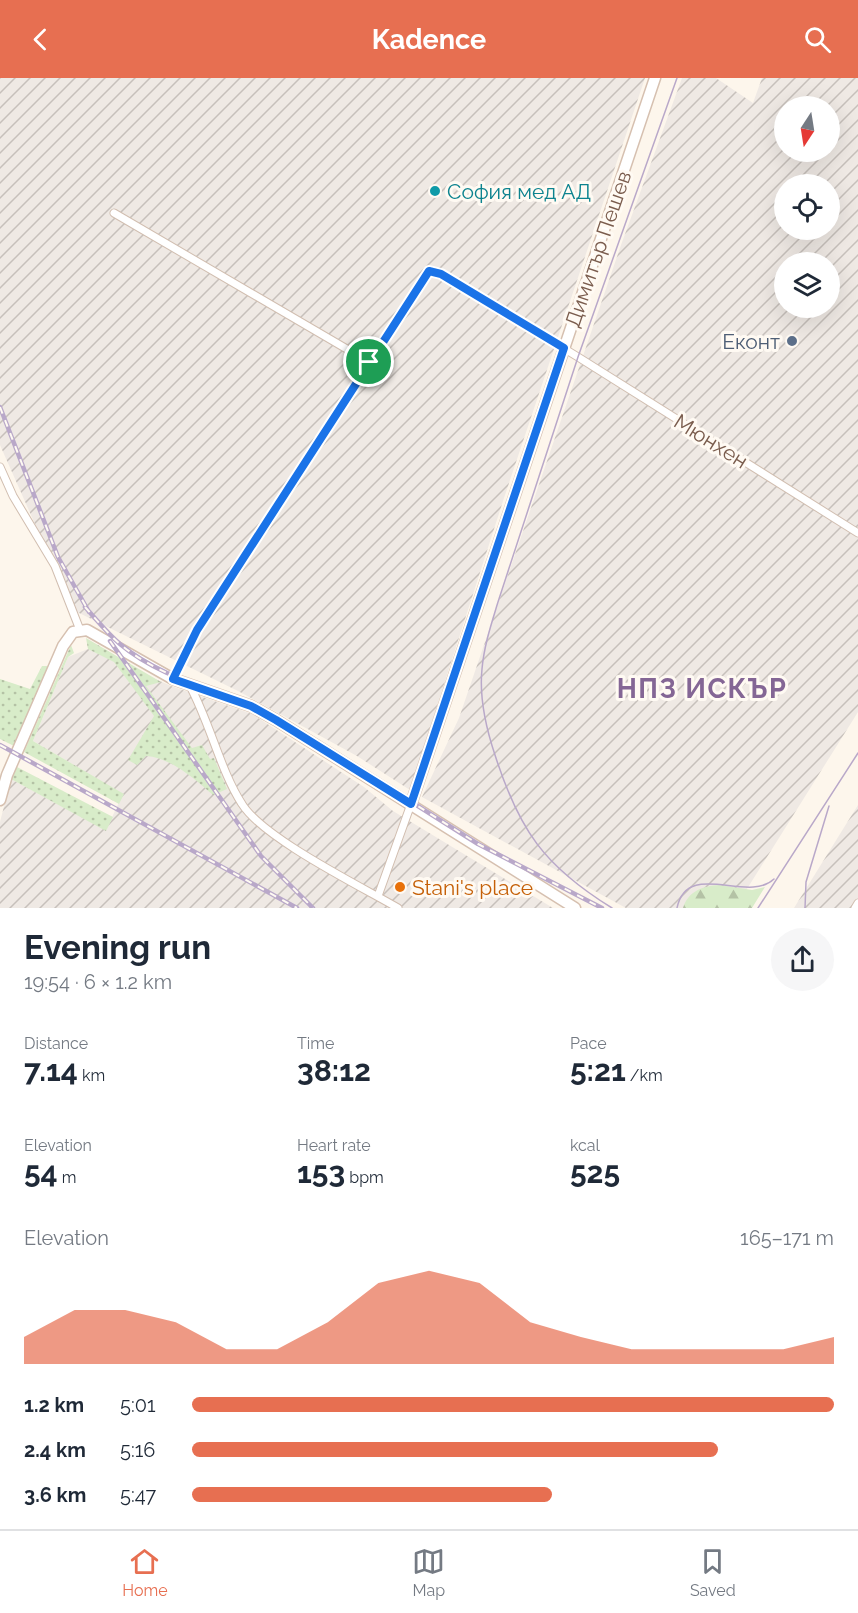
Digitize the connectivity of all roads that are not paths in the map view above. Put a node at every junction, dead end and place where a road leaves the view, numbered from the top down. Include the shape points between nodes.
1 (655, 78) edge
2 (114, 213) dead end
3 (564, 348) junction
4 (369, 362) junction
5 (0, 467) edge
6 (858, 533) edge
7 (80, 630) junction
8 (173, 679) junction
9 (190, 686) junction
10 (0, 801) edge
11 (411, 804) junction
12 (378, 896) junction
13 (858, 903) edge
14 (398, 908) edge
15 (575, 908) edge
16 (855, 908) edge

1 - 3 main road, Димитър Пешев
2 - 4 street
3 - 4 street, Мюнхен via 441,274 429,271
3 - 6 street, Мюнхен
3 - 11 main road, Димитър Пешев
4 - 8 street via 197,630
5 - 7 street via 55,566
7 - 8 main road via 94,632
7 - 10 main road via 73,632 63,646
8 - 9 main road
9 - 11 main road via 251,706
9 - 12 street via 247,812 281,840
11 - 12 street, Димитър Пешев
11 - 15 main road
12 - 14 street
13 - 16 street

